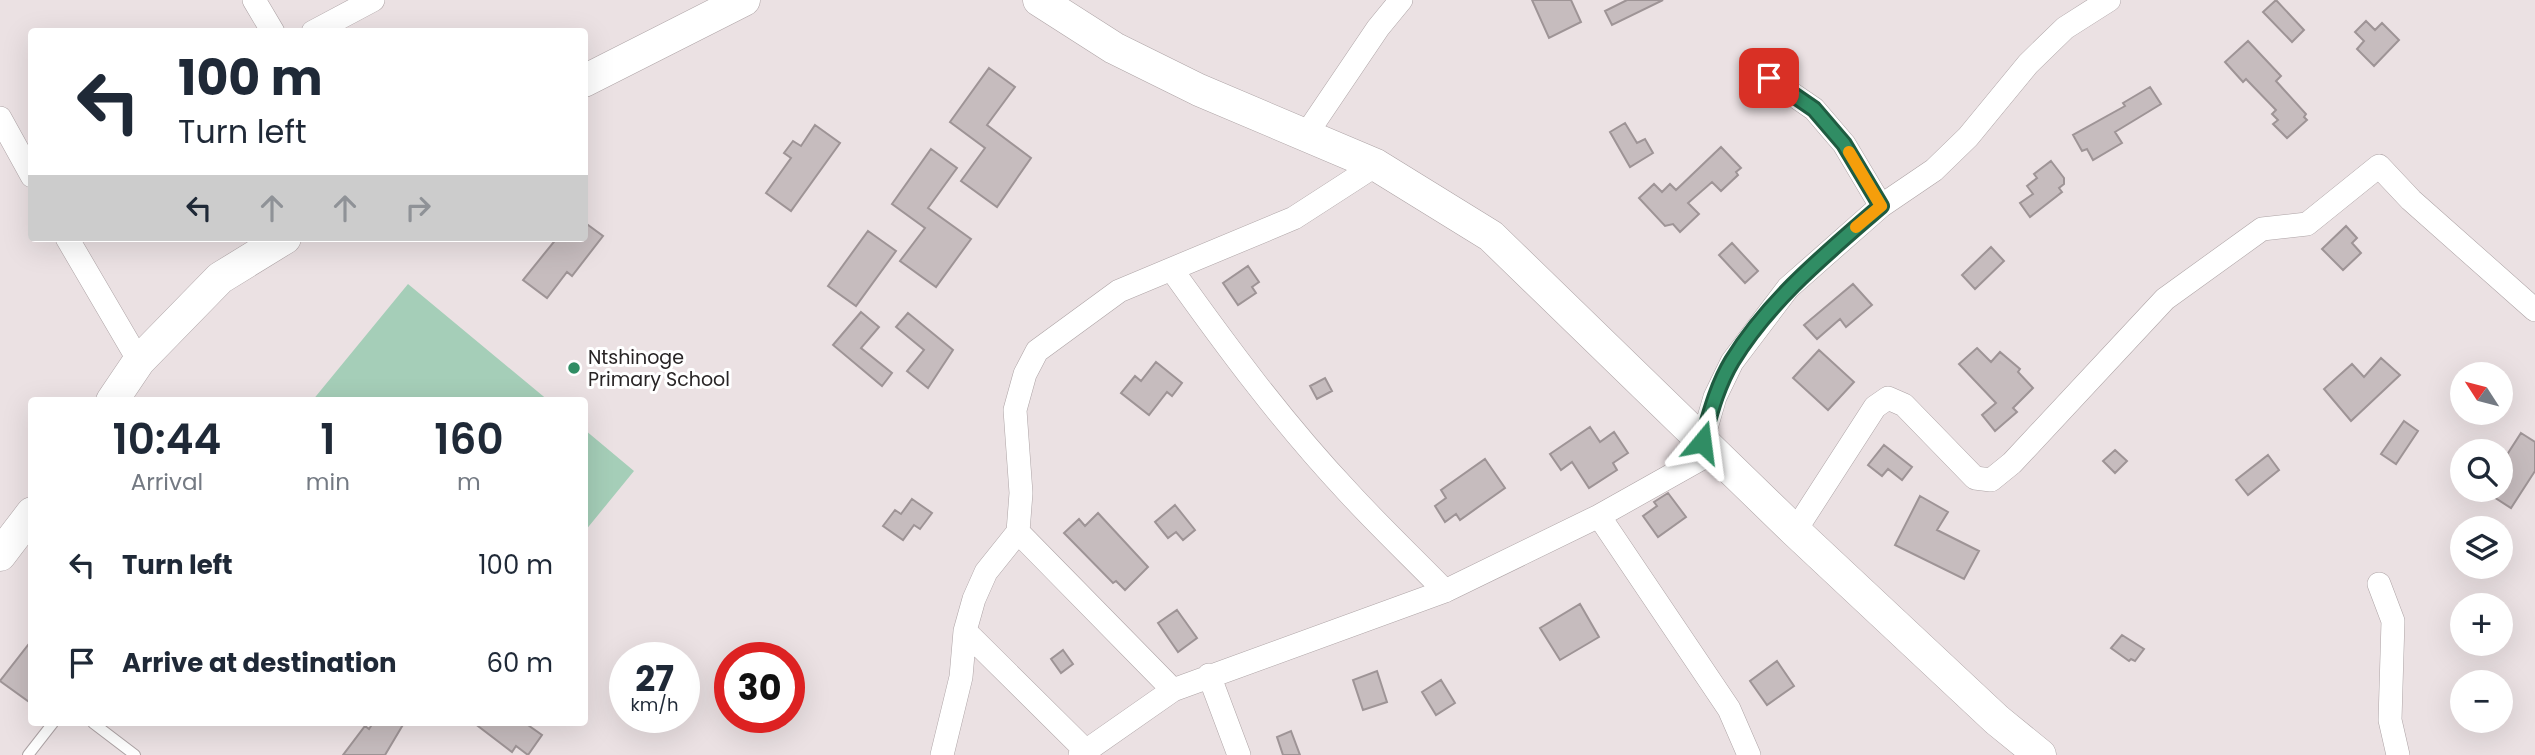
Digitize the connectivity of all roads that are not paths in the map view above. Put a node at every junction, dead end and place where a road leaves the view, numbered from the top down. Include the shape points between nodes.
1 (254, 0) edge
2 (373, 0) edge
3 (744, 0) edge
4 (1039, 0) edge
5 (1401, 0) edge
6 (2109, 0) edge
7 (271, 28) edge
8 (320, 28) edge
9 (1769, 78) dead end
10 (588, 79) edge
11 (0, 118) edge
12 (1305, 136) junction
13 (1376, 165) junction
14 (28, 169) edge
15 (1881, 206) junction
16 (69, 242) edge
17 (278, 242) edge
18 (1172, 270) junction
19 (2535, 310) edge
20 (139, 361) junction
21 (115, 397) edge
22 (1708, 447) junction
23 (1599, 516) junction
24 (28, 518) edge
25 (1018, 531) junction
26 (1795, 531) junction
27 (0, 555) edge
28 (2379, 584) dead end
29 (1445, 591) junction
30 (965, 631) junction
31 (1209, 676) junction
32 (1173, 690) junction
33 (51, 726) edge
34 (97, 726) edge
35 (1083, 753) edge
36 (28, 755) edge
37 (135, 755) edge
38 (942, 755) edge
39 (1239, 755) edge
40 (1749, 755) edge
41 (2040, 755) edge
42 (2398, 755) edge

1 - 7 street
2 - 8 street
3 - 10 street
4 - 12 street via 1114,48
5 - 12 street
6 - 15 street via 2065,28 1934,170
9 - 15 street via 1821,118 1844,144
11 - 14 street
12 - 13 street
13 - 18 street via 1294,218
13 - 22 street via 1491,236
15 - 22 street via 1788,288 1754,330 1715,397
16 - 20 street
17 - 20 street via 220,278
18 - 25 street via 1119,291 1037,351 1015,410 1021,494
18 - 29 street via 1284,419 1348,493
19 - 26 street via 2379,166 2307,224 2262,229 2165,299 1991,480 1975,478 1904,405 1888,398 1881,402
20 - 21 street
22 - 23 street
22 - 26 street
23 - 29 street
23 - 40 street via 1729,709
24 - 27 street
25 - 30 street via 986,572
25 - 32 street
26 - 41 street
28 - 42 street via 2393,621 2390,720
29 - 31 street
30 - 35 street
30 - 38 street via 961,677
31 - 32 street
31 - 39 street
32 - 35 street
33 - 36 lane
34 - 37 lane

